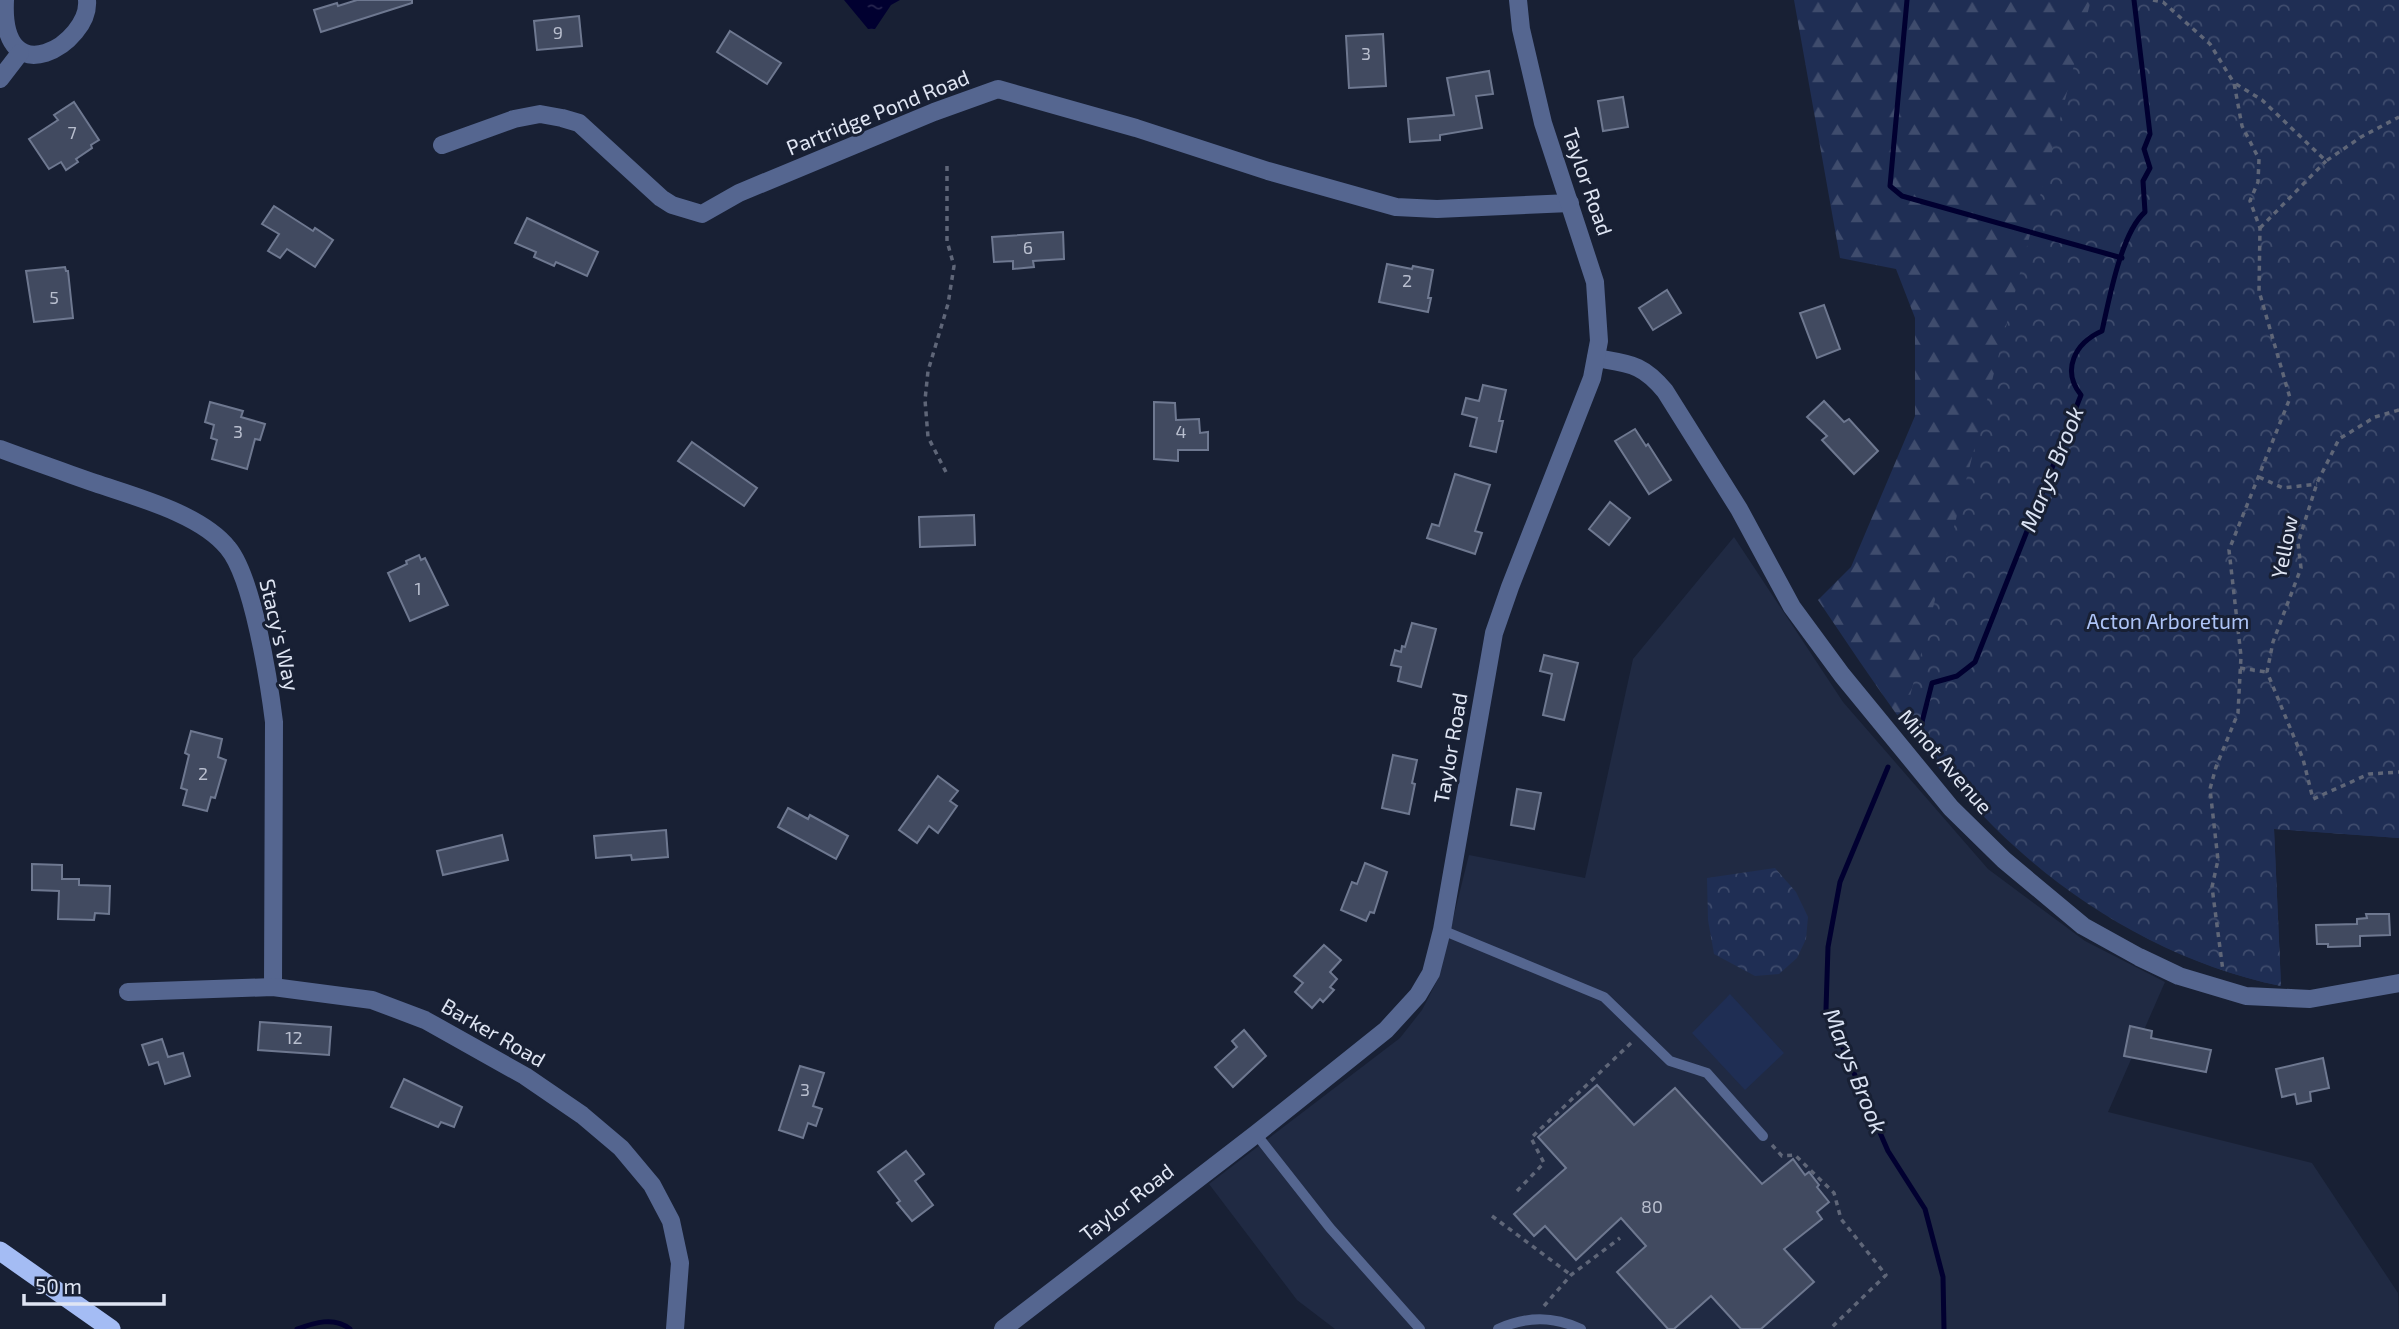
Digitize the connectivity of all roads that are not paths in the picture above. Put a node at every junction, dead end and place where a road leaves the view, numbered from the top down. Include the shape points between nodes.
1 (5, 0) edge
2 (87, 0) edge
3 (1518, 0) edge
4 (20, 53) junction
5 (0, 79) edge
6 (442, 145) dead end
7 (1570, 202) junction
8 (1596, 358) junction
9 (0, 449) edge
10 (1442, 930) junction
11 (2399, 983) edge
12 (273, 987) junction
13 (128, 992) dead end
14 (1256, 1134) junction
15 (1763, 1136) road end
16 (0, 1251) edge
17 (111, 1329) edge
18 (675, 1329) edge
19 (1003, 1329) edge
20 (1420, 1329) edge
21 (1498, 1329) edge
22 (1581, 1329) edge

1 - 4 street via 6,29 10,43
2 - 4 street via 81,24 66,41 47,52
3 - 7 street, Taylor Road via 1543,123
4 - 5 street
6 - 7 street, Partridge Pond Road via 514,119 540,114 562,118 579,123 661,198 702,214 739,193 998,89 1396,207
7 - 8 street, Taylor Road via 1595,282
8 - 10 street, Taylor Road via 1494,633
8 - 11 street, Minot Avenue via 1632,364 1651,374 1739,509 1792,607 1842,675 1951,808 2083,926 2179,976 2246,996 2310,999
9 - 12 street, Stacy's Way via 198,523 228,548 236,561 262,650 274,722
10 - 14 street, Taylor Road via 1431,973 1404,1013
10 - 15 lane via 1604,997 1670,1061 1707,1073
12 - 13 street, Barker Road
12 - 18 street, Barker Road via 372,1000 425,1020 525,1076 621,1148 652,1185 671,1221 680,1263
14 - 19 street, Taylor Road
14 - 20 lane
16 - 17 highway
21 - 22 lane via 1534,1318 1558,1320

